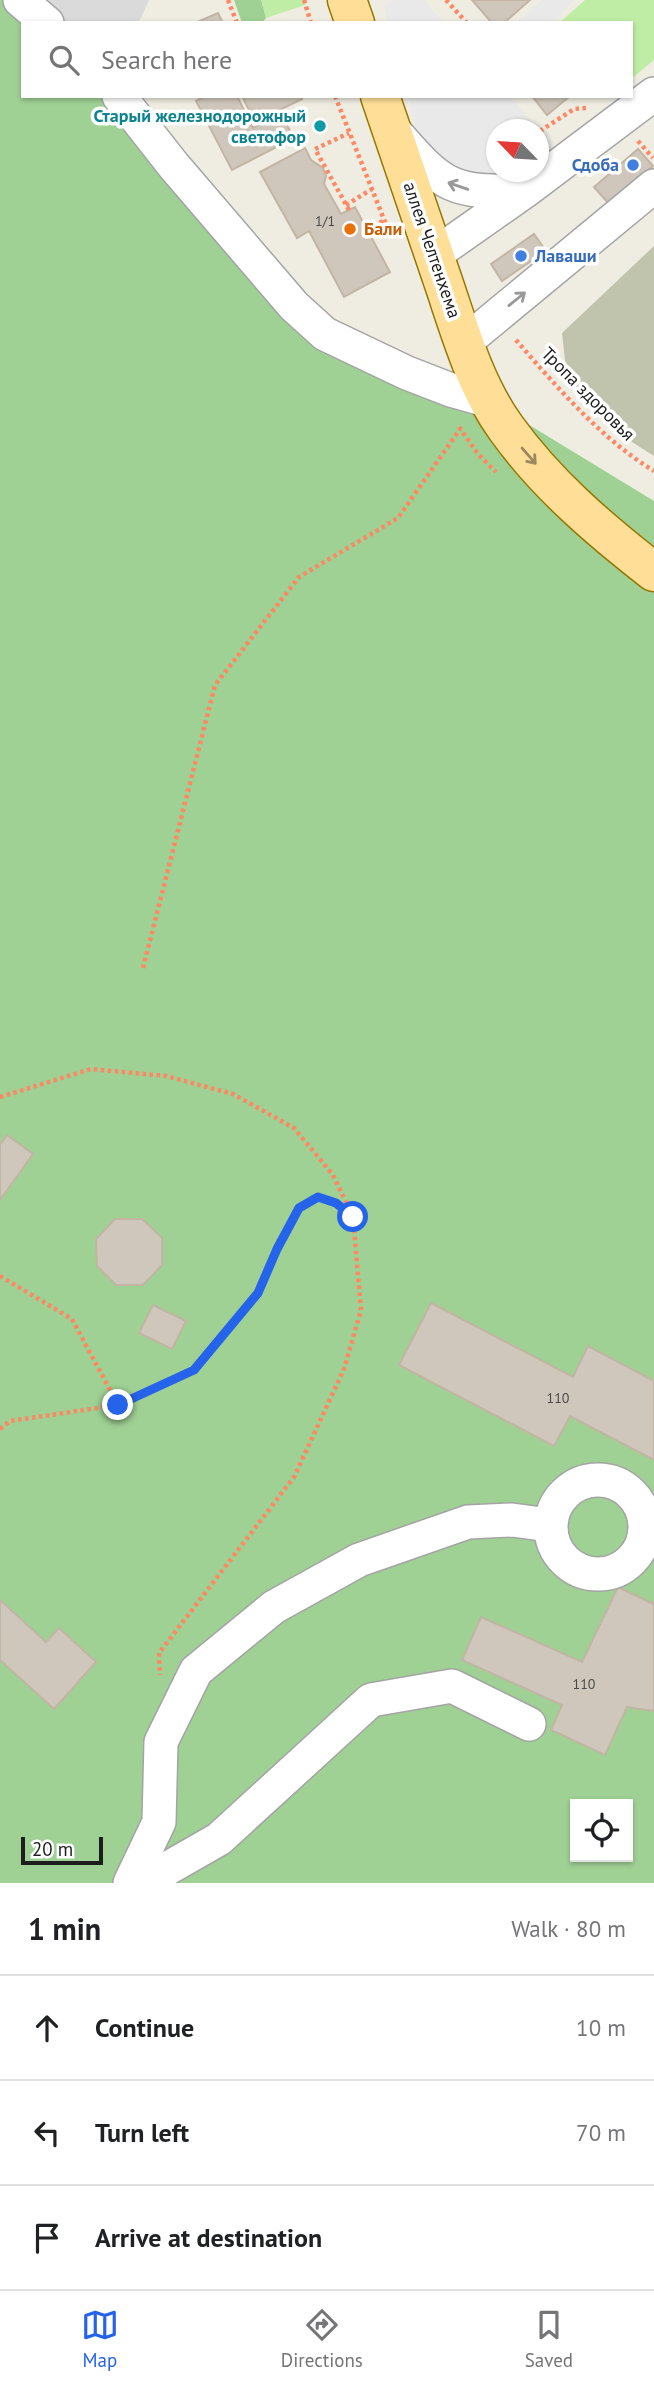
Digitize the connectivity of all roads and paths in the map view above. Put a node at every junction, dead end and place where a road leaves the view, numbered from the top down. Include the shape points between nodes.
1 (20, 0) edge
2 (228, 0) edge
3 (304, 0) edge
4 (347, 0) edge
5 (446, 0) edge
6 (45, 21) edge
7 (236, 21) edge
8 (310, 21) edge
9 (354, 21) edge
10 (465, 21) edge
11 (654, 94) edge
12 (122, 98) edge
13 (336, 98) edge
14 (386, 112) edge
15 (349, 133) junction
16 (654, 186) edge
17 (372, 190) junction
18 (525, 191) junction
19 (393, 242) dead end
20 (434, 255) junction
21 (508, 331) dead end
22 (464, 342) junction
23 (490, 401) junction
24 (460, 429) dead end
25 (654, 471) edge
26 (654, 572) edge
27 (143, 968) dead end
28 (0, 1097) edge
29 (353, 1217) junction
30 (0, 1276) edge
31 (118, 1405) junction
32 (0, 1429) edge
33 (549, 1525) dead end
34 (160, 1678) dead end
35 (529, 1724) dead end
36 (130, 1883) edge
37 (142, 1883) edge

1 - 6 street
2 - 7 path
3 - 8 path
4 - 9 main road
5 - 10 path
11 - 18 street
12 - 23 street via 294,306 325,334 407,373
13 - 15 path
18 -> 14 street via 471,191 445,182 424,165
14 - 20 main road, аллея Челтенхема
15 - 17 path
15 - 17 path via 315,149 348,208
22 -> 16 street
17 - 19 path
18 - 20 street
20 - 22 main road, аллея Челтенхема
21 - 25 path, Тропа здоровья via 562,393 631,457
22 - 23 main road, аллея Челтенхема
23 -> 26 main road, аллея Челтенхема via 550,481 604,533
24 - 27 path via 398,518 299,577 215,685
28 - 29 path via 91,1069 166,1076 233,1094 295,1128 333,1175
29 - 31 path via 336,1203 318,1197 299,1208 258,1293 194,1370
29 - 34 path via 361,1310 344,1369 294,1477 159,1653
30 - 31 path via 72,1319
31 - 32 path via 10,1421
33 - 36 street via 512,1520 468,1522 359,1560 274,1607 197,1671 161,1742 159,1822
35 - 37 street via 452,1686 371,1700 219,1839

